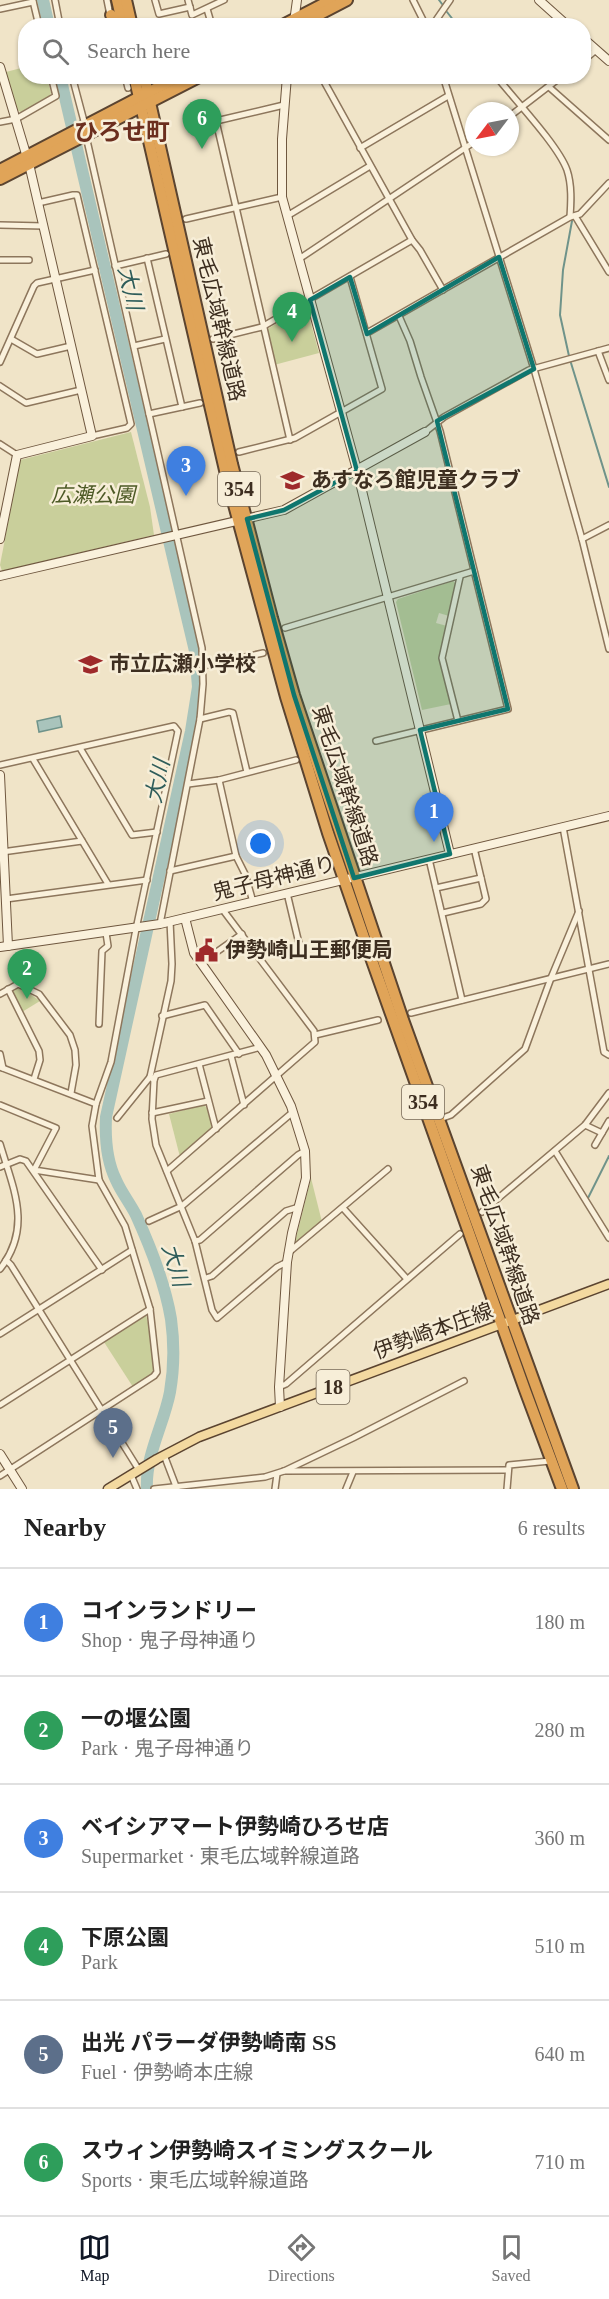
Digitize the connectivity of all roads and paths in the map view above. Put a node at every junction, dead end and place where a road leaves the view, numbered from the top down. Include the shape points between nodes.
1 (55, 0) edge
2 (107, 0) edge
3 (117, 0) edge
4 (126, 0) edge
5 (155, 0) edge
6 (224, 0) edge
7 (297, 0) edge
8 (331, 0) edge
9 (347, 0) edge
10 (413, 0) edge
11 (450, 0) edge
12 (539, 0) edge
13 (33, 1) edge
14 (189, 3) edge
15 (0, 9) edge
16 (207, 9) junction
17 (37, 18) edge
18 (58, 18) edge
19 (112, 18) edge
20 (119, 18) edge
21 (130, 18) edge
22 (210, 18) edge
23 (295, 18) edge
24 (303, 18) edge
25 (306, 18) edge
26 (422, 18) edge
27 (438, 18) edge
28 (559, 18) edge
29 (591, 45) edge
30 (596, 50) junction
31 (591, 54) edge
32 (609, 61) edge
33 (0, 67) edge
34 (53, 84) edge
35 (74, 84) edge
36 (127, 84) edge
37 (137, 84) edge
38 (144, 84) edge
39 (168, 84) edge
40 (183, 84) edge
41 (286, 84) edge
42 (325, 84) edge
43 (445, 84) edge
44 (502, 84) edge
45 (553, 84) edge
46 (549, 87) junction
47 (128, 88) dead end
48 (448, 96) junction
49 (144, 101) junction
50 (284, 105) junction
51 (521, 108) junction
52 (16, 119) junction
53 (0, 122) edge
54 (84, 132) junction
55 (609, 140) edge
56 (360, 148) junction
57 (465, 148) joint
58 (467, 156) edge
59 (28, 160) junction
60 (370, 166) junction
61 (0, 170) edge
62 (0, 179) edge
63 (609, 183) edge
64 (282, 197) junction
65 (389, 200) junction
66 (38, 203) junction
67 (235, 207) junction
68 (286, 216) junction
69 (573, 217) junction
70 (186, 219) dead end
71 (0, 225) edge
72 (44, 226) junction
73 (412, 240) junction
74 (166, 254) dead end
75 (499, 257) junction
76 (147, 258) junction
77 (299, 259) junction
78 (0, 260) edge
79 (28, 260) dead end
80 (115, 266) junction
81 (94, 270) junction
82 (609, 272) edge
83 (350, 277) junction
84 (55, 279) junction
85 (443, 290) junction
86 (310, 300) junction
87 (399, 316) junction
88 (262, 327) junction
89 (367, 333) junction
90 (12, 339) junction
91 (165, 339) junction
92 (213, 339) dead end
93 (71, 346) junction
94 (134, 346) junction
95 (609, 348) edge
96 (598, 351) junction
97 (0, 362) edge
98 (534, 369) junction
99 (609, 380) edge
100 (0, 386) edge
101 (81, 390) junction
102 (200, 404) dead end
103 (182, 407) junction
104 (340, 413) junction
105 (149, 414) junction
106 (438, 422) junction
107 (425, 432) joint
108 (92, 436) junction
109 (290, 440) junction
110 (0, 444) edge
111 (239, 452) dead end
112 (16, 455) junction
113 (357, 470) junction
114 (242, 520) junction
115 (609, 525) edge
116 (176, 536) junction
117 (0, 539) edge
118 (582, 539) junction
119 (474, 571) junction
120 (0, 576) edge
121 (460, 577) junction
122 (388, 598) junction
123 (285, 628) dead end
124 (609, 649) edge
125 (263, 653) dead end
126 (203, 666) junction
127 (200, 718) junction
128 (458, 721) junction
129 (420, 730) junction
130 (376, 741) dead end
131 (80, 748) junction
132 (33, 759) junction
133 (296, 760) dead end
134 (0, 765) edge
135 (247, 772) junction
136 (0, 774) edge
137 (219, 780) junction
138 (188, 784) junction
139 (609, 816) edge
140 (563, 827) junction
141 (157, 832) junction
142 (82, 841) junction
143 (474, 848) junction
144 (2, 852) edge
145 (450, 854) junction
146 (236, 856) junction
147 (429, 859) junction
148 (170, 871) junction
149 (349, 878) junction
150 (481, 878) junction
151 (147, 880) junction
152 (108, 884) junction
153 (436, 888) junction
154 (287, 893) junction
155 (6, 899) junction
156 (253, 902) junction
157 (223, 910) junction
158 (579, 911) junction
159 (442, 913) junction
160 (185, 918) junction
161 (170, 921) junction
162 (158, 924) junction
163 (138, 928) junction
164 (106, 933) junction
165 (242, 934) junction
166 (4, 947) edge
167 (301, 952) dead end
168 (201, 963) junction
169 (609, 964) edge
170 (589, 969) junction
171 (551, 978) junction
172 (8, 989) junction
173 (0, 993) edge
174 (462, 1000) junction
175 (411, 1013) dead end
176 (162, 1016) junction
177 (378, 1020) dead end
178 (99, 1024) dead end
179 (315, 1035) junction
180 (261, 1047) junction
181 (0, 1054) edge
182 (239, 1054) junction
183 (609, 1054) edge
184 (231, 1056) junction
185 (199, 1064) junction
186 (1, 1068) edge
187 (276, 1076) junction
188 (152, 1078) junction
189 (34, 1079) junction
190 (71, 1093) junction
191 (609, 1093) edge
192 (208, 1101) junction
193 (96, 1104) junction
194 (0, 1105) edge
195 (244, 1105) junction
196 (294, 1112) junction
197 (152, 1113) junction
198 (117, 1118) dead end
199 (440, 1119) junction
200 (609, 1121) edge
201 (585, 1125) junction
202 (216, 1129) junction
203 (602, 1133) junction
204 (0, 1144) edge
205 (595, 1145) dead end
206 (555, 1151) junction
207 (304, 1152) junction
208 (3, 1166) edge
209 (387, 1169) dead end
210 (34, 1170) junction
211 (167, 1171) junction
212 (99, 1180) junction
213 (182, 1206) junction
214 (299, 1207) junction
215 (343, 1208) junction
216 (482, 1212) dead end
217 (149, 1221) dead end
218 (460, 1234) dead end
219 (609, 1238) edge
220 (195, 1241) junction
221 (132, 1250) junction
222 (288, 1257) junction
223 (6, 1260) junction
224 (0, 1269) edge
225 (102, 1270) junction
226 (206, 1278) junction
227 (407, 1279) junction
228 (609, 1284) edge
229 (39, 1309) junction
230 (150, 1309) junction
231 (507, 1323) junction
232 (0, 1334) edge
233 (70, 1360) junction
234 (464, 1381) dead end
235 (279, 1387) junction
236 (0, 1405) edge
237 (280, 1407) junction
238 (102, 1410) junction
239 (0, 1454) edge
240 (161, 1457) junction
241 (556, 1459) junction
242 (10, 1470) junction
243 (507, 1470) junction
244 (137, 1471) junction
245 (284, 1471) junction
246 (353, 1472) junction
247 (277, 1473) junction
248 (0, 1476) edge
249 (177, 1488) edge
250 (22, 1489) edge
251 (108, 1489) edge
252 (137, 1489) edge
253 (154, 1489) edge
254 (275, 1489) edge
255 (346, 1489) edge
256 (507, 1489) edge
257 (562, 1489) edge
258 (573, 1489) edge

1 - 18 street
2 - 19 street
3 - 20 highway
4 - 21 highway
5 - 14 street via 159,14
6 - 16 street
7 - 23 street
8 - 24 highway
9 - 25 highway
10 - 26 street
11 - 27 street
12 - 28 street
13 - 15 street
13 - 17 street
14 - 16 street via 192,15
16 - 22 street
29 - 30 street
30 - 31 street
30 - 32 street
33 - 52 street
34 - 52 street via 56,96
35 - 54 street
36 - 47 street
37 - 49 highway, 東毛広域幹線道路 / 354
38 - 49 highway, 東毛広域幹線道路 / 354
39 - 49 highway
40 - 49 highway
41 - 50 street
42 - 56 street
43 - 48 street
44 - 51 street
45 - 46 street
46 - 51 street
46 - 55 street
48 - 56 street
48 - 57 street
49 - 54 highway
49 - 114 highway, 東毛広域幹線道路 / 354
50 - 64 street
50 - 67 street via 216,121
51 - 69 street via 564,165
52 - 53 street
52 - 59 street
54 - 59 highway
54 - 80 street
56 - 60 street
57 - 65 street
58 - 75 street
59 - 61 highway
59 - 62 highway
59 - 66 street
60 - 65 street
60 - 68 street
63 - 69 street
64 - 67 street
64 - 68 street
65 - 73 street
65 - 77 street
66 - 72 street
66 - 81 street via 77,195
67 - 70 street
67 - 88 street
68 - 77 street
69 - 75 street
69 - 82 street
71 - 72 street
72 - 84 street
73 - 83 street
73 - 85 street
74 - 76 street
75 - 85 street
75 - 98 street
76 - 80 street
76 - 91 street
77 - 86 street
78 - 79 street
80 - 94 street
81 - 84 street
81 - 108 street via 131,424
83 - 86 street
83 - 89 street
84 - 90 street via 32,288
84 - 93 street
85 - 87 street
86 - 88 street
86 - 104 street
87 - 89 street
87 - 106 street
88 - 92 street
88 - 109 street
89 - 104 street via 382,389
90 - 93 street via 37,354
90 - 97 street
91 - 94 street
91 - 103 street
93 - 101 street
94 - 105 street
95 - 96 street
96 - 98 street
96 - 99 street
98 - 106 street
98 - 118 street
100 - 101 street via 26,403
101 - 108 street
102 - 103 street
103 - 105 street
104 - 109 street
104 - 113 street
105 - 116 street
106 - 107 street
106 - 119 street
107 - 113 street
108 - 112 street
109 - 111 street
110 - 112 street
112 - 117 street
113 - 114 street via 290,508
113 - 122 street
114 - 116 street
114 - 149 highway, 東毛広域幹線道路 / 354 via 286,697
115 - 118 street
116 - 120 street
116 - 126 street via 199,631
118 - 124 street
119 - 121 street
119 - 128 street via 508,709
121 - 122 street
121 - 128 street via 442,658
122 - 123 street
122 - 129 street
125 - 126 street
126 - 127 street
127 - 135 street via 233,713
127 - 138 street
128 - 129 street
129 - 130 street
129 - 145 street
131 - 132 street
131 - 141 street via 132,835
131 - 141 street via 177,728
132 - 134 street
132 - 142 street
133 - 135 street
135 - 137 street
136 - 144 street
137 - 138 street
137 - 146 street
138 - 148 street
139 - 140 street, 鬼子母神通り
140 - 143 street, 鬼子母神通り
140 - 158 street
141 - 151 street
142 - 144 street
142 - 152 street
143 - 145 street, 鬼子母神通り
143 - 150 street
144 - 155 street
145 - 147 street, 鬼子母神通り
146 - 148 street
146 - 156 street
147 - 149 street, 鬼子母神通り
147 - 153 street
148 - 162 street
149 - 154 street, 鬼子母神通り
149 - 199 highway, 東毛広域幹線道路 / 354
149 - 231 highway, 東毛広域幹線道路 / 354
150 - 153 street
150 - 159 street via 484,902
151 - 152 street
151 - 163 street
152 - 155 street
153 - 159 street
154 - 156 street, 鬼子母神通り
154 - 167 street
155 - 166 street
156 - 157 street, 鬼子母神通り
157 - 160 street, 鬼子母神通り
157 - 165 street
158 - 170 street
158 - 171 street
159 - 174 street
160 - 161 street, 鬼子母神通り
160 - 168 street via 192,948
161 - 162 street, 鬼子母神通り
161 - 176 street via 172,964
162 - 163 street, 鬼子母神通り
163 - 164 street
163 - 193 street via 111,1062
164 - 166 street
164 - 178 street
165 - 168 street
165 - 179 street
168 - 180 street
169 - 170 street
170 - 171 street
170 - 183 street via 604,1052
171 - 174 street
171 - 199 street via 525,1050 451,1115
172 - 173 street
172 - 189 street via 39,1052
172 - 190 street via 18,984 39,994 70,1035 76,1058
174 - 175 street
176 - 182 street via 205,1005
176 - 188 street
177 - 179 street
179 - 187 street via 312,1045
180 - 182 street
180 - 187 street
181 - 186 street
182 - 184 street
184 - 185 street
184 - 195 street
185 - 188 street
185 - 192 street
186 - 189 street
187 - 195 street
187 - 196 street
188 - 197 street
188 - 198 street
189 - 190 street
190 - 193 street
191 - 201 street
192 - 197 street
192 - 202 street
193 - 212 street via 92,1126
194 - 210 street via 56,1128
195 - 202 street
196 - 207 street
196 - 213 street
197 - 211 street via 156,1145
199 - 231 highway, 東毛広域幹線道路 / 354
200 - 203 street
201 - 203 street
201 - 206 street
202 - 211 street
203 - 205 street
204 - 208 street
206 - 216 street
206 - 219 street
207 - 214 street via 306,1178
207 - 220 street
208 - 210 street via 20,1159
208 - 223 street via 15,1187 19,1217 17,1235
209 - 215 street
210 - 212 street
210 - 225 street
211 - 213 street
212 - 221 street via 125,1226
213 - 217 street
213 - 220 street
214 - 222 street
214 - 226 street via 286,1211
215 - 222 street
215 - 227 street
218 - 227 street
220 - 226 street
221 - 225 street
221 - 230 street
222 - 226 street via 217,1318
222 - 235 street
223 - 224 street
223 - 229 street
225 - 229 street
227 - 235 street
228 - 231 main road, 伊勢崎本庄線 / 18
229 - 232 street
229 - 233 street
230 - 233 street
230 - 238 street via 157,1372
231 - 237 main road, 伊勢崎本庄線 / 18
231 - 241 highway, 東毛広域幹線道路 / 354
233 - 236 street
233 - 238 street
234 - 245 street
235 - 237 street
237 - 240 main road, 伊勢崎本庄線 / 18 via 199,1437
238 - 242 street
238 - 244 street
239 - 242 street
240 - 244 main road, 伊勢崎本庄線 / 18
240 - 249 street
241 - 243 street via 511,1464
241 - 257 highway, 東毛広域幹線道路 / 354
241 - 258 highway, 東毛広域幹線道路 / 354
242 - 248 street
242 - 250 street
243 - 246 street
243 - 256 street
244 - 251 main road, 伊勢崎本庄線 / 18
244 - 252 street
245 - 246 street
245 - 247 street
246 - 255 street
247 - 249 street
247 - 254 street
249 - 253 street

